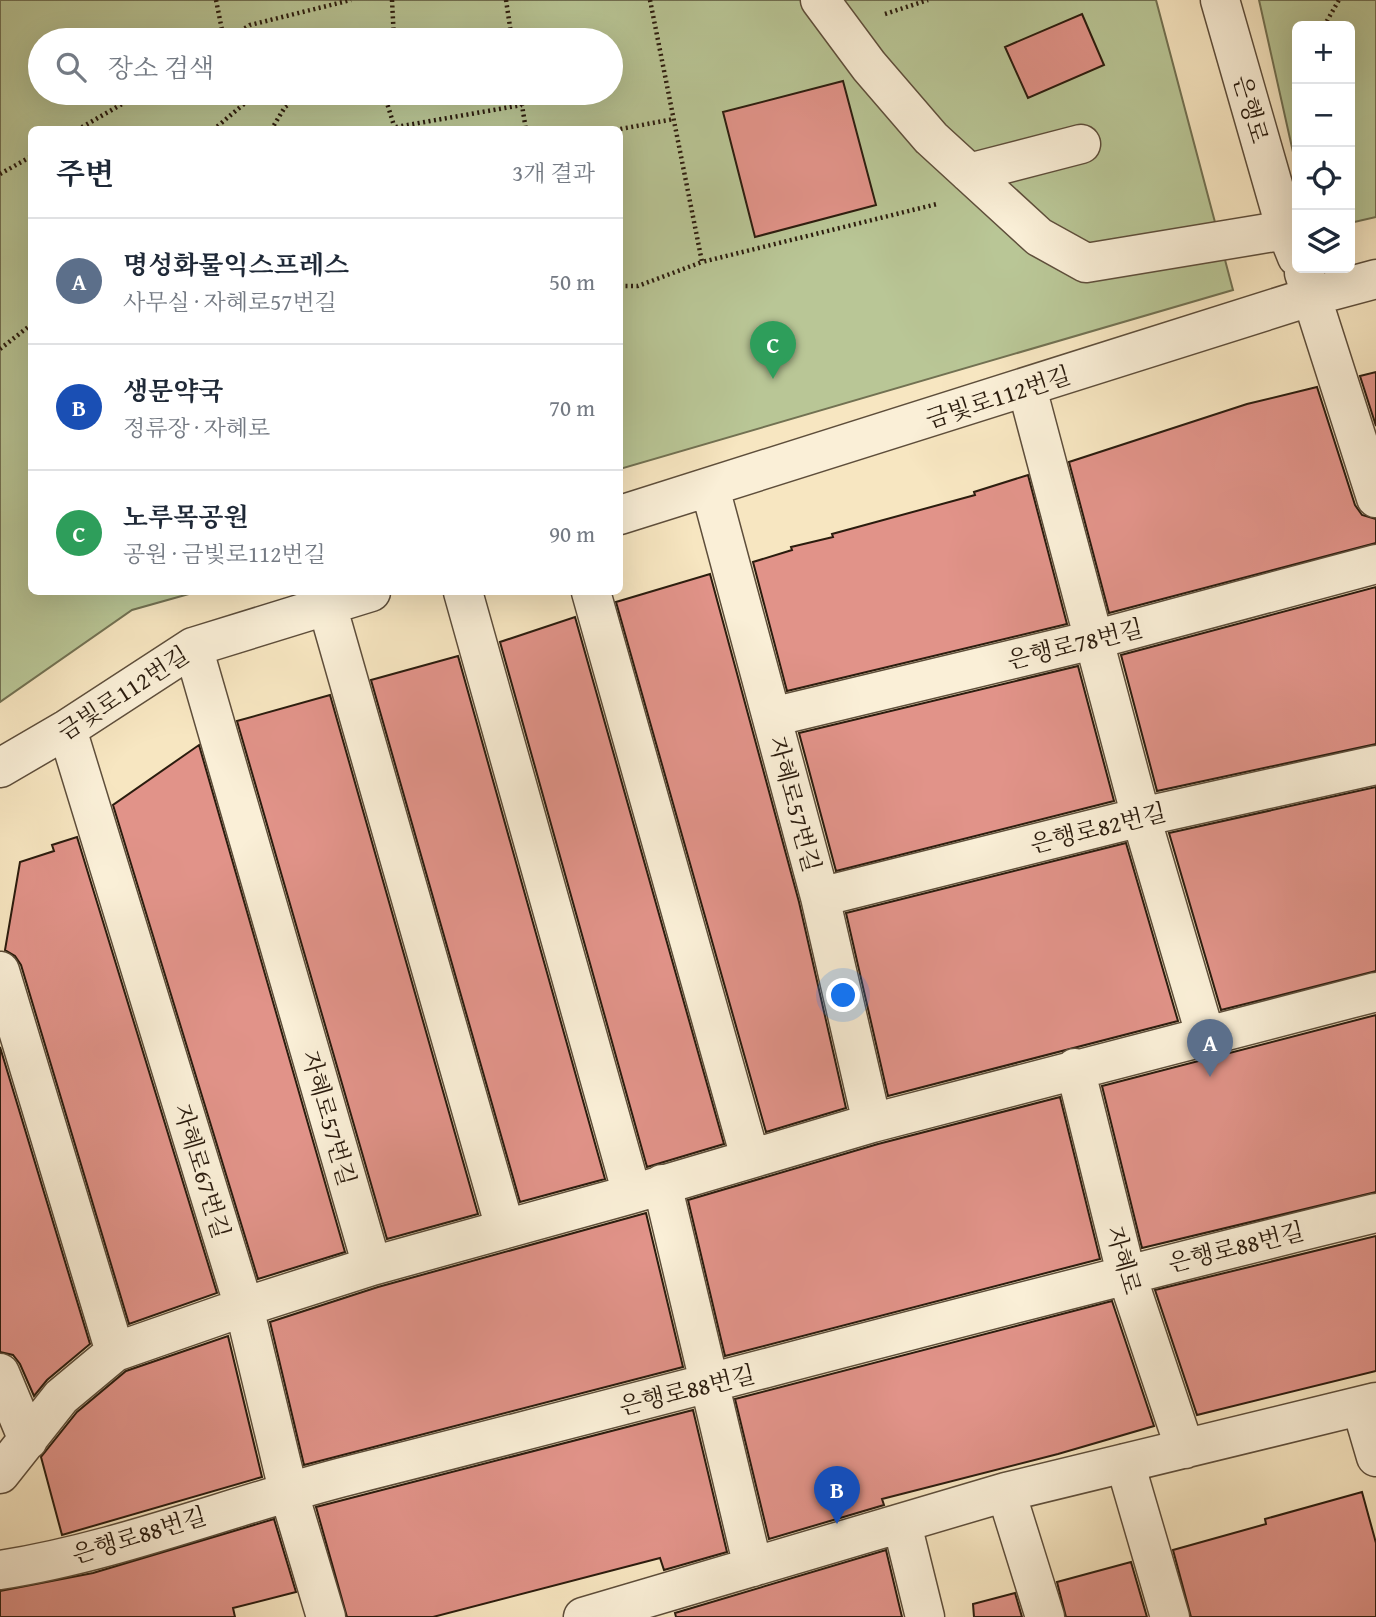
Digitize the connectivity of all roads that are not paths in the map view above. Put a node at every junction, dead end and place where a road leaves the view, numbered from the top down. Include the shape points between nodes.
1 (820, 0) edge
2 (1220, 0) edge
3 (1081, 144) dead end
4 (979, 182) junction
5 (1292, 243) edge
6 (1376, 279) edge
7 (1308, 282) edge
8 (1027, 388) junction
9 (710, 488) junction
10 (1376, 498) edge
11 (623, 514) edge
12 (1376, 565) edge
13 (362, 595) edge
14 (464, 595) edge
15 (593, 595) edge
16 (327, 606) junction
17 (1093, 640) junction
18 (193, 647) junction
19 (772, 717) junction
20 (67, 729) junction
21 (1376, 765) edge
22 (0, 768) edge
23 (1141, 817) junction
24 (820, 897) junction
25 (0, 971) edge
26 (1376, 992) edge
27 (1205, 1034) junction
28 (1075, 1068) junction
29 (872, 1122) junction
30 (750, 1157) junction
31 (647, 1189) junction
32 (1376, 1213) edge
33 (505, 1228) junction
34 (372, 1266) junction
35 (1126, 1273) junction
36 (244, 1307) junction
37 (115, 1352) junction
38 (0, 1373) edge
39 (710, 1385) junction
40 (1369, 1404) edge
41 (28, 1440) junction
42 (1185, 1448) junction
43 (1376, 1457) edge
44 (1125, 1463) junction
45 (0, 1474) edge
46 (288, 1490) junction
47 (1006, 1492) junction
48 (902, 1524) junction
49 (753, 1567) junction
50 (0, 1570) edge
51 (630, 1610) edge
52 (326, 1617) edge
53 (583, 1617) edge
54 (925, 1617) edge
55 (1045, 1617) edge
56 (1170, 1617) edge

1 - 4 street via 931,138
2 - 5 street, 은행로
3 - 4 street
4 - 5 street via 1039,237 1086,262
6 - 7 street, 금빛로112번길
7 - 8 street, 금빛로112번길
7 - 10 street
8 - 9 street, 금빛로112번길
8 - 17 street
9 - 11 street, 금빛로112번길
9 - 19 street, 자혜로57번길
12 - 17 street, 은행로78번길
13 - 16 street, 금빛로112번길
14 - 31 street
15 - 30 street
16 - 18 street, 금빛로112번길
16 - 33 street
17 - 19 street, 은행로78번길
17 - 23 street
18 - 20 street, 금빛로112번길
18 - 34 street, 자혜로57번길
19 - 24 street, 자혜로57번길
20 - 22 street, 금빛로112번길
20 - 36 street, 자혜로67번길
21 - 23 street, 은행로82번길
23 - 24 street, 은행로82번길
23 - 27 street
24 - 29 street, 자혜로57번길
25 - 37 street
26 - 27 street
27 - 28 street
28 - 29 street
28 - 35 street, 자혜로
29 - 30 street
30 - 31 street
31 - 33 street
31 - 39 street
32 - 35 street, 은행로88번길
33 - 34 street
34 - 36 street
35 - 39 street, 은행로88번길
35 - 42 street, 자혜로
36 - 37 street
36 - 46 street, 자혜로67번길
37 - 41 street via 61,1397
38 - 41 street
39 - 46 street, 은행로88번길
39 - 49 street
40 - 42 street
40 - 43 street
41 - 45 street
42 - 44 street
44 - 47 street
44 - 56 street
46 - 50 street, 은행로88번길 via 47,1563
46 - 52 street, 자혜로67번길
47 - 48 street
47 - 55 street
48 - 49 street
48 - 54 street
49 - 51 street
51 - 53 street

